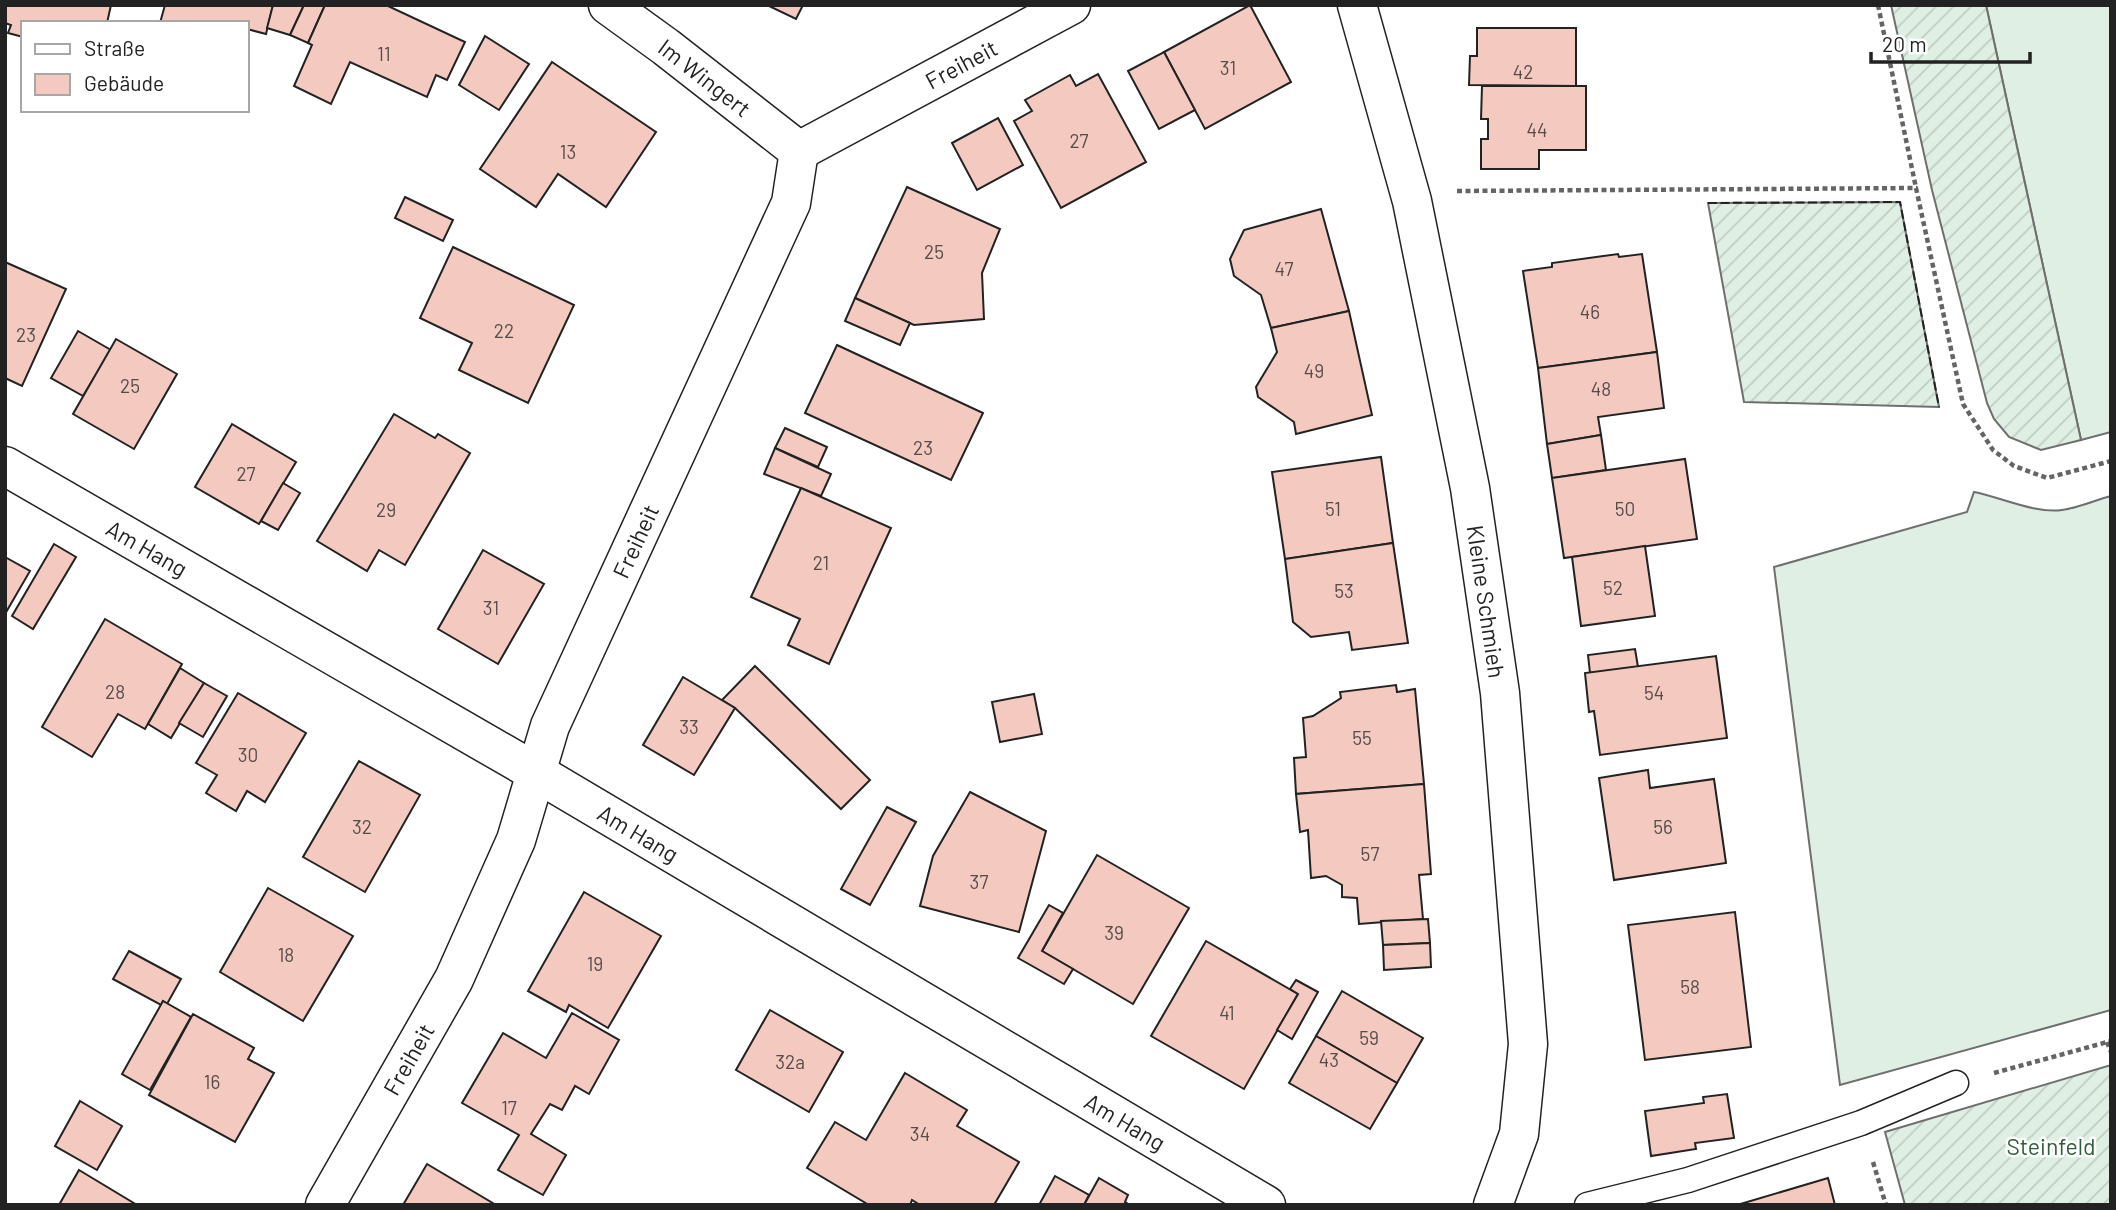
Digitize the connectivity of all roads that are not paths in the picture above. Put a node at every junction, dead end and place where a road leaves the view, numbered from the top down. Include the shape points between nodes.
1 (608, 5) edge
2 (1071, 5) edge
3 (1357, 5) edge
4 (799, 151) junction
5 (5, 466) edge
6 (537, 773) junction
7 (1956, 1083) road end
8 (1496, 1204) edge
9 (325, 1205) edge
10 (1266, 1205) edge
11 (1587, 1205) edge

1 - 4 street, Im Wingert
2 - 4 street, Freiheit
3 - 8 street, Kleine Schmieh via 1412,201 1472,501 1500,693 1528,1044 1519,1134
4 - 6 street, Freiheit via 791,203 556,714
5 - 6 street, Am Hang
6 - 9 street, Freiheit via 516,840 454,979
6 - 10 street, Am Hang
7 - 11 lane via 1861,1123 1738,1164

